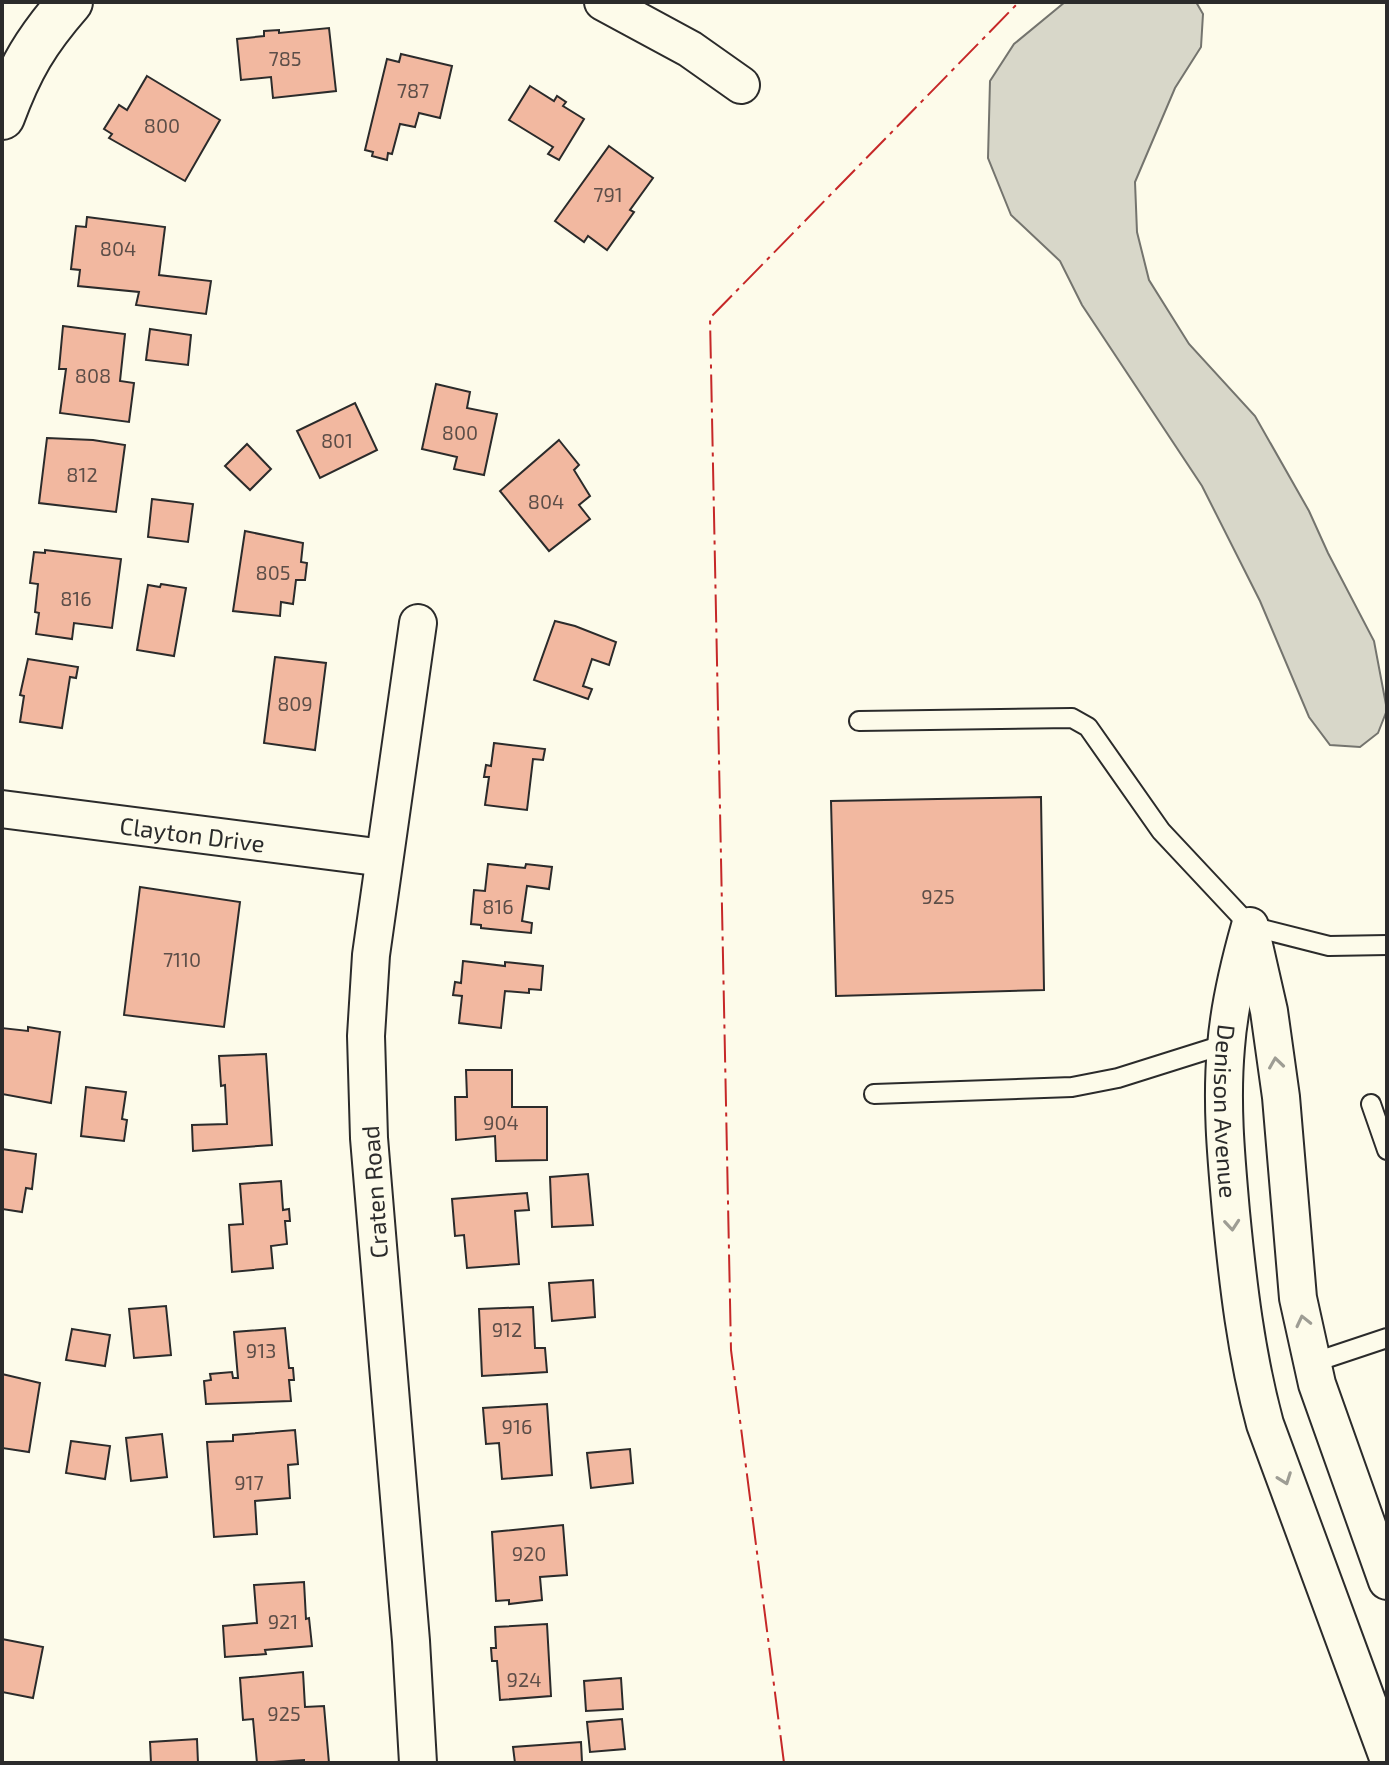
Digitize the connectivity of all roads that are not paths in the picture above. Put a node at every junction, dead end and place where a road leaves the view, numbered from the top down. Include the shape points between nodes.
1 (70, 2) edge
2 (603, 2) edge
3 (741, 85) dead end
4 (2, 117) edge
5 (418, 623) dead end
6 (859, 721) dead end
7 (2, 809) edge
8 (384, 858) junction
9 (1250, 926) junction
10 (1387, 945) edge
11 (1226, 1044) junction
12 (874, 1094) dead end
13 (1371, 1104) dead end
14 (1387, 1150) edge
15 (1387, 1338) edge
16 (1312, 1363) junction
17 (1387, 1581) edge
18 (1387, 1755) edge
19 (418, 1763) edge

1 - 4 street via 41,34
2 - 3 street via 690,49
5 - 8 street, Craten Road
6 - 9 lane via 1072,718 1088,727 1161,831
7 - 8 street, Clayton Drive
8 - 19 street, Craten Road via 366,1036 369,1138
9 - 10 lane via 1329,946
9 - 11 street, Denison Avenue
16 -> 9 street, Denison Avenue via 1298,1298 1269,1011
11 - 12 lane via 1072,1087
11 -> 18 street, Denison Avenue via 1222,1119 1252,1377
13 - 14 lane
15 - 16 lane
16 - 17 street, Denison Avenue

